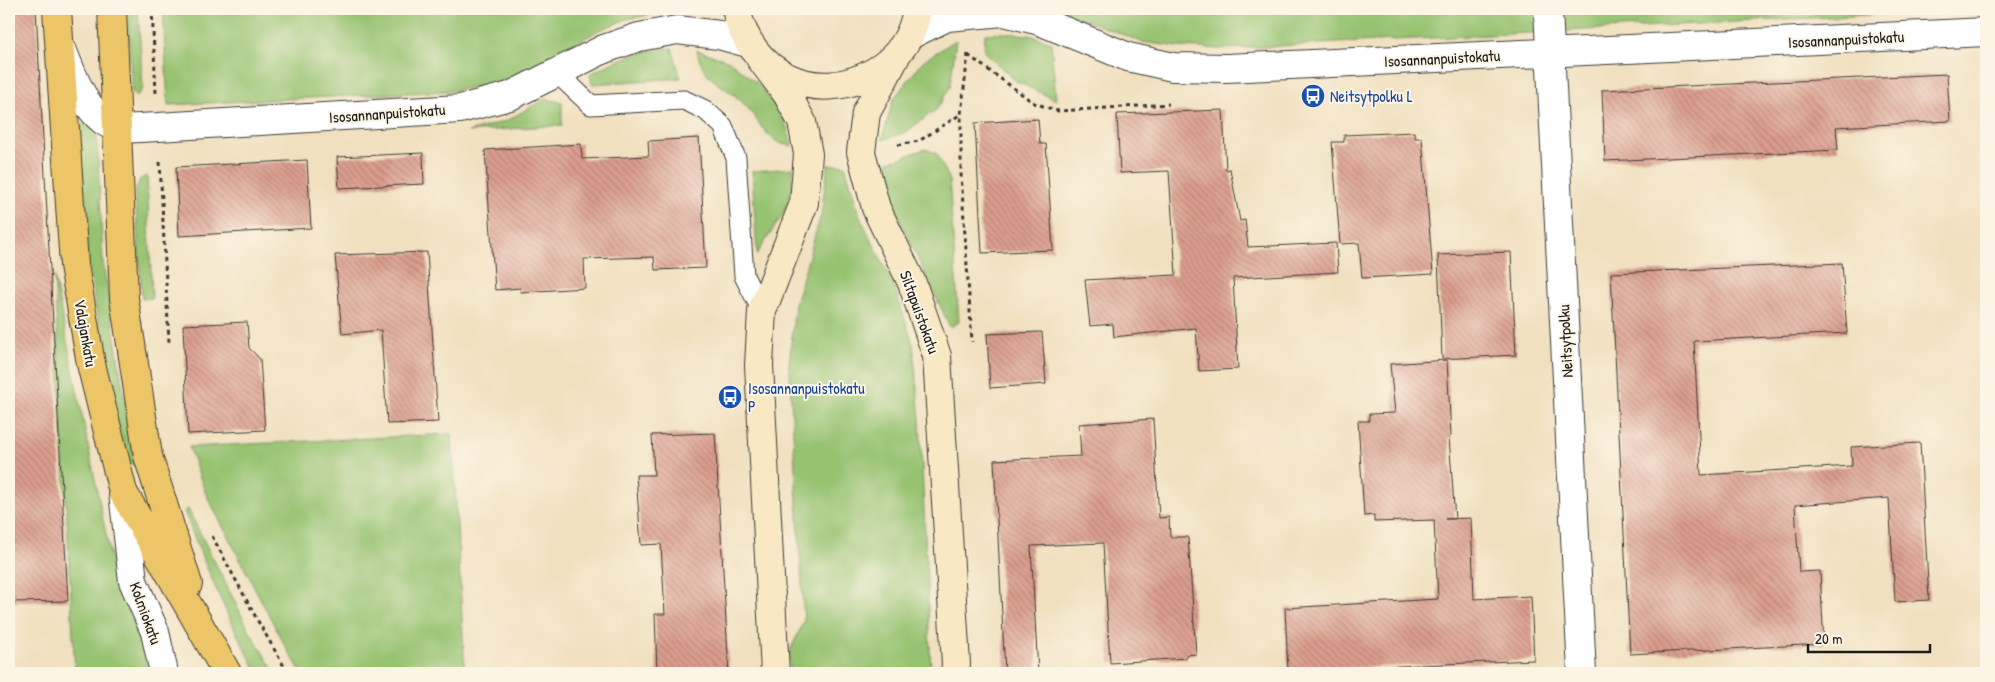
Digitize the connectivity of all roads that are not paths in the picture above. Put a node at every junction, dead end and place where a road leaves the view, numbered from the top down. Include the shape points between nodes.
1 (57, 9) edge
2 (112, 9) edge
3 (736, 9) edge
4 (917, 9) edge
5 (1548, 9) edge
6 (1986, 32) edge
7 (58, 40) junction
8 (903, 46) junction
9 (754, 50) junction
10 (1550, 53) junction
11 (557, 73) junction
12 (118, 128) junction
13 (762, 311) junction
14 (123, 492) junction
15 (204, 633) junction
16 (164, 673) edge
17 (227, 673) edge
18 (776, 673) edge
19 (955, 673) edge
20 (1582, 673) edge

1 - 7 main road, Valajankatu
2 - 12 main road, Valajankatu
3 - 9 main road via 739,24
4 - 8 main road, Siltapuistokatu via 916,21
5 - 10 street, Neitsytpolku
6 - 10 street, Isosannanpuistokatu
7 - 12 street via 73,78 89,106 102,120
7 - 14 main road, Valajankatu via 74,265 90,364
8 - 9 main road via 886,66 861,80 833,86 805,84 778,73
8 - 10 street, Isosannanpuistokatu via 948,17 1004,12 1040,21 1128,57 1173,67 1237,68
8 - 19 main road, Siltapuistokatu via 866,113 860,152 876,208 912,282 937,356
9 - 11 street, Isosannanpuistokatu via 719,34 677,30 639,37 604,49
9 - 13 main road via 787,94 802,122 808,154 804,203
10 - 20 street, Neitsytpolku
11 - 12 street, Isosannanpuistokatu via 510,96 460,109
11 - 13 lane via 591,104 684,100 705,110 724,126 736,158 744,276
12 - 15 main road, Valajankatu via 124,298 148,456
13 - 18 main road via 759,365
14 - 15 main road, Valajankatu
14 - 16 street, Kolmiokatu via 133,581 155,632
15 - 17 main road, Valajankatu

